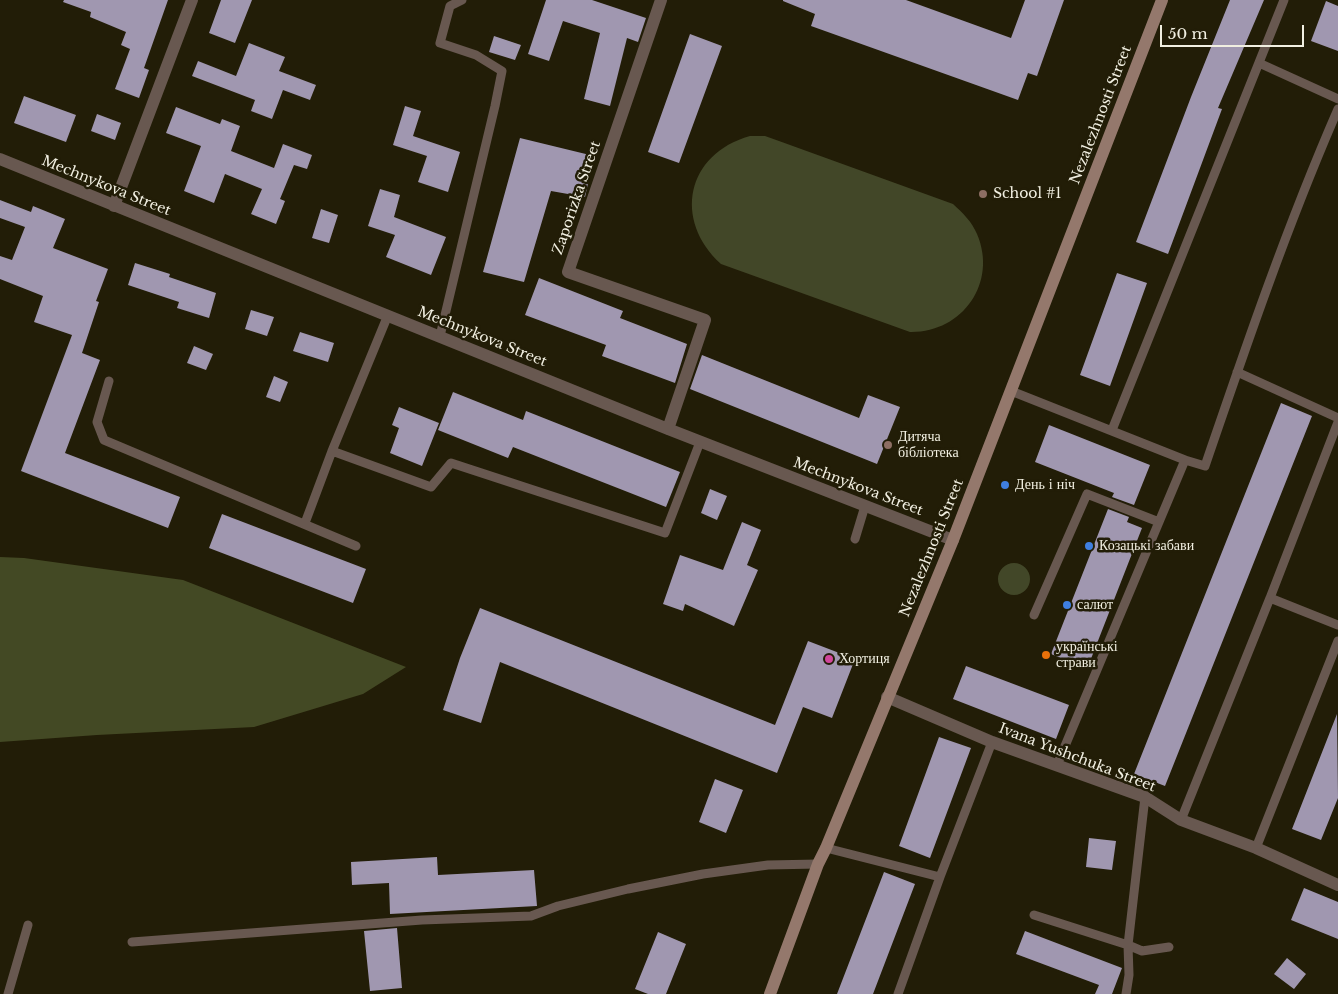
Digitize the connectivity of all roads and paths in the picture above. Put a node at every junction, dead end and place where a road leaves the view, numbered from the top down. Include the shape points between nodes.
1 (192, 0) edge
2 (462, 0) edge
3 (661, 0) edge
4 (1162, 0) edge
5 (1284, 0) edge
6 (1259, 63) junction
7 (1338, 99) edge
8 (1338, 109) edge
9 (0, 159) edge
10 (114, 206) junction
11 (388, 315) junction
12 (440, 336) junction
13 (1237, 372) junction
14 (109, 381) dead end
15 (1011, 391) junction
16 (1338, 418) edge
17 (1338, 422) edge
18 (668, 429) junction
19 (1112, 430) junction
20 (700, 442) junction
21 (332, 451) junction
22 (1185, 460) junction
23 (865, 506) junction
24 (1160, 522) junction
25 (305, 523) junction
26 (855, 539) dead end
27 (953, 540) junction
28 (356, 546) dead end
29 (1270, 598) junction
30 (1034, 615) dead end
31 (1338, 625) edge
32 (1338, 641) edge
33 (887, 697) junction
34 (992, 742) junction
35 (1057, 765) junction
36 (1145, 797) junction
37 (1182, 820) junction
38 (826, 848) junction
39 (1256, 848) junction
40 (818, 864) junction
41 (940, 877) junction
42 (1338, 885) edge
43 (1034, 915) dead end
44 (28, 925) dead end
45 (132, 942) dead end
46 (1128, 945) junction
47 (1170, 947) dead end
48 (8, 994) edge
49 (770, 994) edge
50 (898, 994) edge
51 (1126, 994) edge

1 - 10 street
2 - 12 lane via 450,6 440,43 476,55 502,71
3 - 18 street, Zaporizka Street via 568,272 705,320
4 - 15 main road, Nezalezhnosti Street
5 - 6 lane
6 - 7 lane
6 - 19 lane
8 - 13 lane via 1258,310
9 - 10 street, Mechnykova Street
10 - 11 street, Mechnykova Street
11 - 12 street, Mechnykova Street
11 - 21 lane
12 - 18 street, Mechnykova Street
13 - 16 lane
13 - 22 lane via 1205,466
14 - 25 lane via 97,422 104,440
15 - 19 lane
15 - 27 main road, Nezalezhnosti Street
17 - 29 lane
18 - 20 street, Mechnykova Street
19 - 22 lane
20 - 21 lane via 665,533 451,463 431,487
20 - 23 street, Mechnykova Street
21 - 25 lane
22 - 24 lane
23 - 26 lane
23 - 27 street, Mechnykova Street
24 - 30 lane via 1087,494
24 - 35 lane
25 - 28 lane
27 - 33 main road, Nezalezhnosti Street
29 - 31 lane
29 - 37 lane
32 - 39 lane
33 - 34 street, Ivana Yushchuka Street
33 - 38 main road, Nezalezhnosti Street
34 - 35 street, Ivana Yushchuka Street
34 - 41 lane
35 - 36 street, Ivana Yushchuka Street
36 - 37 street, Ivana Yushchuka Street
36 - 46 lane
37 - 39 street, Ivana Yushchuka Street
38 - 40 main road, Nezalezhnosti Street
38 - 41 lane
39 - 42 street, Ivana Yushchuka Street
40 - 45 lane via 768,865 703,874 619,891 531,916 422,920
40 - 49 main road, Nezalezhnosti Street
41 - 50 lane
43 - 46 lane
44 - 48 lane
46 - 47 lane via 1142,951
46 - 51 lane via 1130,975

